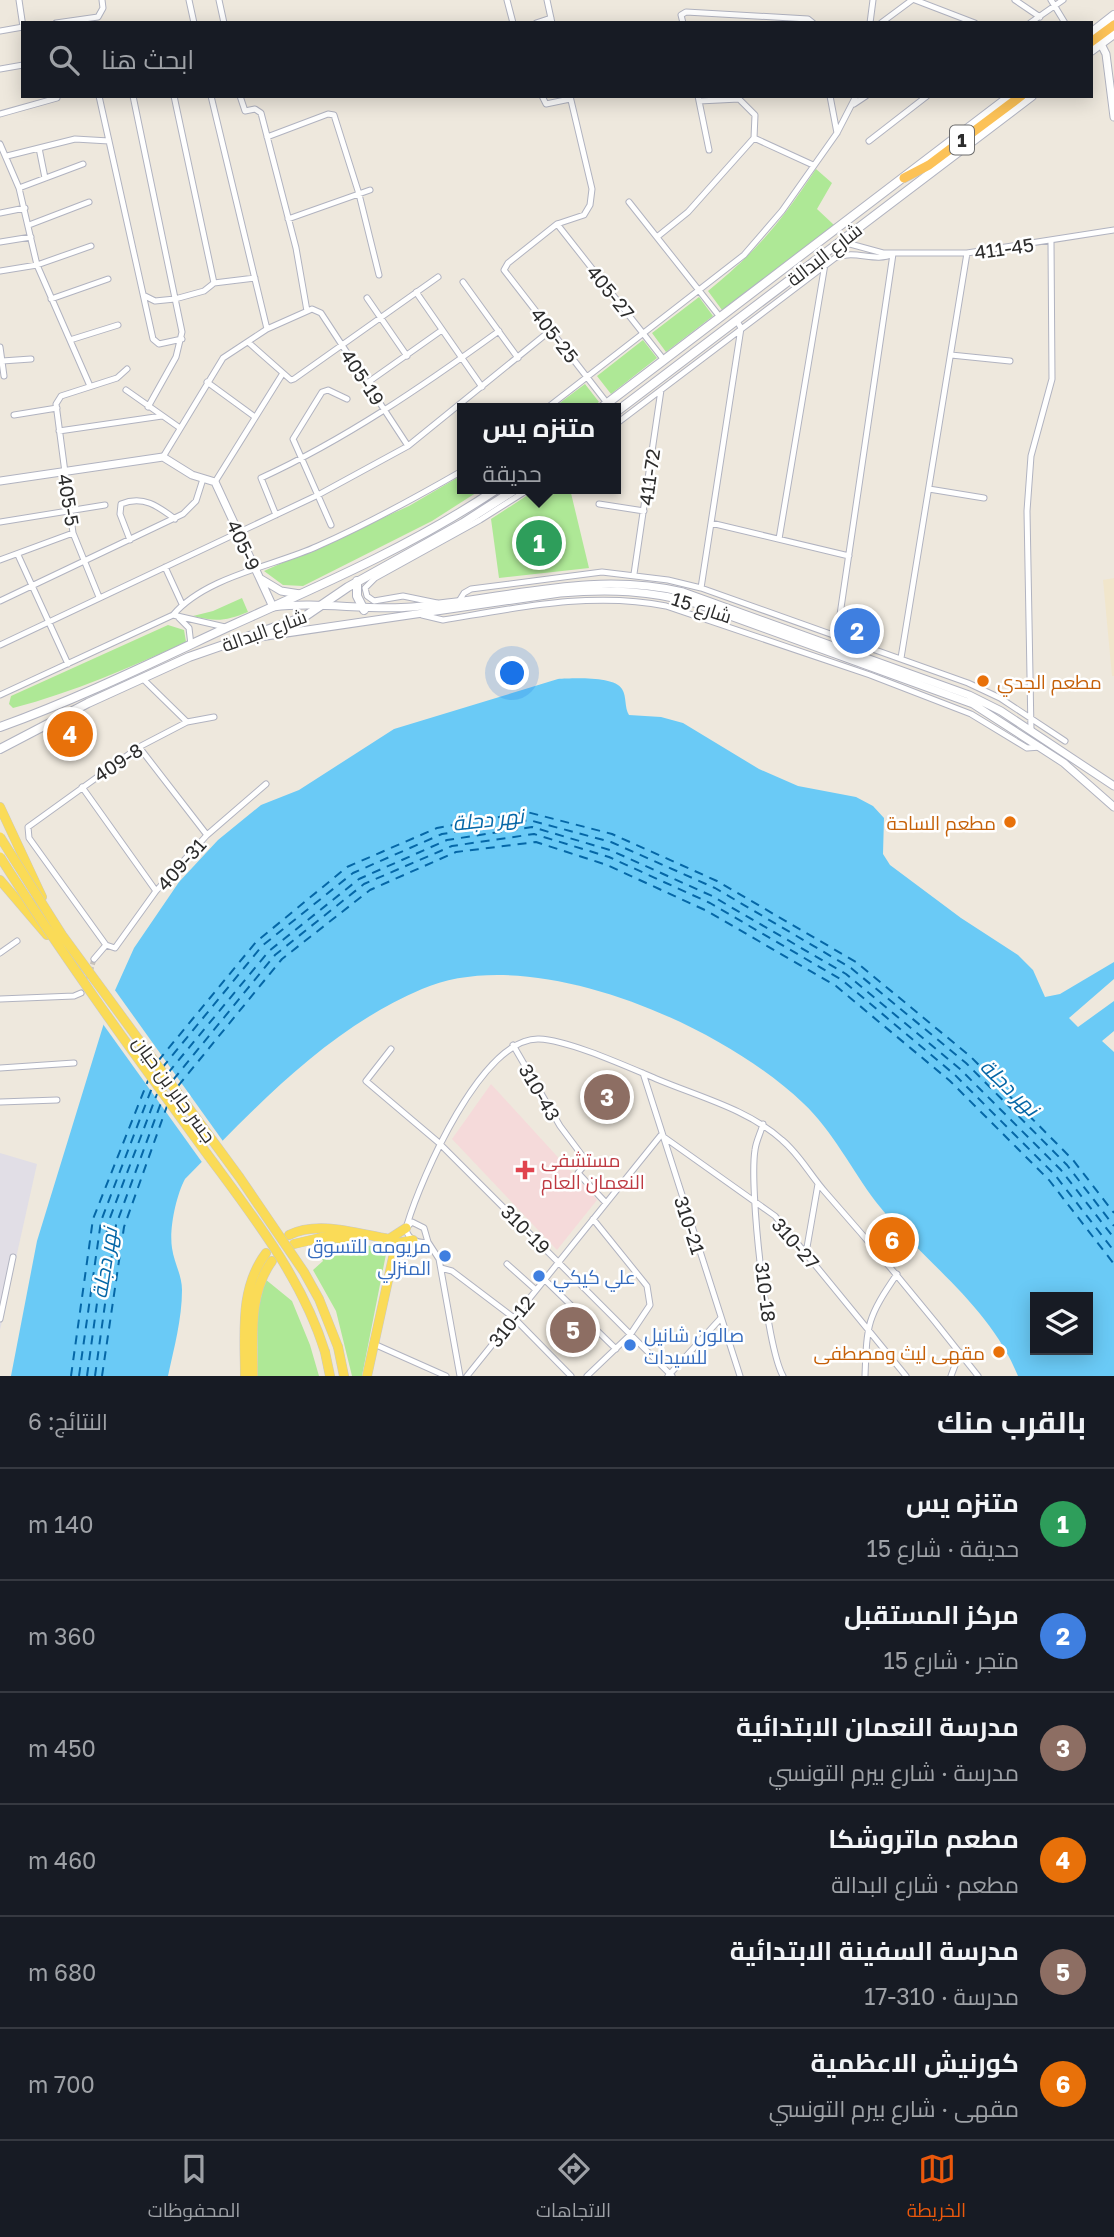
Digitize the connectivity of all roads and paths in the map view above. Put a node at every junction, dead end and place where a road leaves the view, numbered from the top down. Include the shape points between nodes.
1 (19, 0) edge
2 (102, 0) edge
3 (188, 0) edge
4 (219, 0) edge
5 (507, 0) edge
6 (547, 0) edge
7 (873, 0) edge
8 (914, 0) edge
9 (1015, 0) edge
10 (1051, 0) edge
11 (1063, 0) edge
12 (1055, 7) junction
13 (1114, 15) edge
14 (964, 17) junction
15 (1040, 17) junction
16 (22, 21) edge
17 (70, 21) edge
18 (193, 21) edge
19 (224, 21) edge
20 (512, 21) edge
21 (551, 21) edge
22 (682, 21) edge
23 (810, 21) edge
24 (870, 21) edge
25 (884, 21) edge
26 (959, 21) edge
27 (971, 21) edge
28 (1033, 21) edge
29 (1064, 21) edge
30 (1114, 25) edge
31 (21, 27) edge
32 (0, 31) edge
33 (1093, 31) edge
34 (1114, 34) edge
35 (1096, 43) edge
36 (21, 65) edge
37 (0, 69) edge
38 (57, 98) edge
39 (99, 98) edge
40 (133, 98) edge
41 (174, 98) edge
42 (211, 98) edge
43 (241, 98) edge
44 (543, 98) edge
45 (570, 98) edge
46 (830, 98) edge
47 (856, 98) edge
48 (863, 98) edge
49 (925, 98) edge
50 (1007, 98) edge
51 (1018, 98) edge
52 (1029, 98) edge
53 (699, 99) edge
54 (854, 104) junction
55 (0, 114) edge
56 (1114, 117) edge
57 (837, 133) junction
58 (267, 137) junction
59 (754, 138) junction
60 (109, 141) junction
61 (869, 141) dead end
62 (1, 148) edge
63 (39, 148) junction
64 (709, 150) dead end
65 (7, 156) junction
66 (83, 164) dead end
67 (813, 164) junction
68 (45, 178) junction
69 (904, 178) junction
70 (19, 188) junction
71 (370, 190) dead end
72 (359, 194) junction
73 (89, 202) dead end
74 (629, 202) dead end
75 (25, 208) junction
76 (0, 213) edge
77 (288, 219) junction
78 (556, 224) junction
79 (29, 225) junction
80 (1114, 230) edge
81 (31, 237) junction
82 (657, 237) junction
83 (0, 242) edge
84 (1051, 242) junction
85 (91, 246) dead end
86 (831, 250) junction
87 (893, 254) junction
88 (967, 254) junction
89 (823, 261) junction
90 (37, 265) junction
91 (0, 271) edge
92 (379, 275) dead end
93 (438, 277) dead end
94 (255, 278) junction
95 (108, 279) dead end
96 (463, 282) dead end
97 (214, 283) junction
98 (699, 291) junction
99 (416, 292) junction
100 (144, 296) junction
101 (367, 298) dead end
102 (51, 299) junction
103 (175, 299) junction
104 (307, 311) junction
105 (729, 311) junction
106 (720, 317) junction
107 (380, 318) junction
108 (118, 325) dead end
109 (739, 325) junction
110 (267, 329) junction
111 (442, 330) junction
112 (551, 330) junction
113 (499, 331) junction
114 (644, 334) junction
115 (182, 339) junction
116 (70, 340) junction
117 (248, 342) junction
118 (343, 346) junction
119 (0, 347) edge
120 (951, 355) junction
121 (407, 356) junction
122 (462, 358) junction
123 (518, 358) junction
124 (31, 359) dead end
125 (664, 360) junction
126 (2, 361) junction
127 (1010, 362) dead end
128 (127, 369) dead end
129 (283, 373) junction
130 (4, 376) dead end
131 (587, 377) junction
132 (207, 383) junction
133 (367, 383) junction
134 (658, 385) junction
135 (90, 386) junction
136 (482, 387) junction
137 (126, 390) dead end
138 (347, 400) dead end
139 (462, 403) edge
140 (553, 403) edge
141 (602, 403) edge
142 (608, 403) edge
143 (148, 407) junction
144 (457, 407) edge
145 (57, 408) junction
146 (621, 409) edge
147 (385, 411) junction
148 (15, 415) dead end
149 (162, 416) junction
150 (255, 417) junction
151 (621, 419) edge
152 (180, 428) junction
153 (59, 431) junction
154 (408, 446) junction
155 (163, 457) junction
156 (302, 460) junction
157 (64, 472) junction
158 (457, 474) edge
159 (203, 479) junction
160 (0, 481) edge
161 (215, 482) junction
162 (929, 489) junction
163 (487, 494) edge
164 (508, 494) edge
165 (521, 494) edge
166 (318, 495) junction
167 (984, 498) dead end
168 (599, 504) dead end
169 (105, 505) dead end
170 (69, 511) junction
171 (644, 511) junction
172 (276, 514) junction
173 (176, 519) junction
174 (0, 522) edge
175 (711, 523) junction
176 (331, 525) dead end
177 (238, 532) junction
178 (73, 533) junction
179 (779, 539) junction
180 (130, 540) junction
181 (18, 555) junction
182 (849, 556) junction
183 (0, 560) edge
184 (84, 561) junction
185 (254, 566) junction
186 (165, 567) junction
187 (634, 574) junction
188 (260, 579) junction
189 (357, 581) junction
190 (33, 587) junction
191 (701, 588) junction
192 (300, 594) junction
193 (99, 597) junction
194 (491, 599) junction
195 (0, 601) edge
196 (182, 604) junction
197 (447, 604) junction
198 (461, 604) junction
199 (322, 605) junction
200 (273, 607) junction
201 (365, 610) junction
202 (421, 610) junction
203 (768, 612) junction
204 (173, 615) junction
205 (466, 616) junction
206 (759, 618) junction
207 (49, 622) junction
208 (228, 627) junction
209 (838, 635) junction
210 (246, 639) junction
211 (0, 645) edge
212 (191, 645) junction
213 (835, 653) junction
214 (901, 658) junction
215 (825, 661) junction
216 (68, 664) junction
217 (142, 678) junction
218 (0, 695) edge
219 (214, 717) dead end
220 (1030, 718) junction
221 (187, 722) junction
222 (0, 725) edge
223 (1031, 732) junction
224 (15, 741) junction
225 (1065, 741) dead end
226 (139, 747) junction
227 (1042, 747) junction
228 (0, 749) edge
229 (0, 758) edge
230 (267, 784) dead end
231 (1114, 786) edge
232 (82, 787) junction
233 (0, 807) edge
234 (1114, 807) edge
235 (207, 835) junction
236 (0, 837) edge
237 (0, 857) edge
238 (0, 880) edge
239 (156, 891) junction
240 (62, 935) junction
241 (17, 941) dead end
242 (54, 943) junction
243 (106, 945) junction
244 (0, 953) edge
245 (94, 959) tunnel mouth
246 (81, 993) dead end
247 (0, 999) edge
248 (513, 1045) junction
249 (391, 1049) dead end
250 (75, 1063) dead end
251 (0, 1068) edge
252 (643, 1073) junction
253 (57, 1100) dead end
254 (0, 1102) edge
255 (763, 1124) junction
256 (661, 1135) junction
257 (438, 1142) junction
258 (818, 1184) junction
259 (606, 1203) junction
260 (757, 1204) junction
261 (412, 1209) junction
262 (593, 1219) junction
263 (417, 1223) junction
264 (406, 1226) junction
265 (413, 1240) junction
266 (428, 1241) junction
267 (396, 1244) junction
268 (806, 1252) junction
269 (13, 1257) dead end
270 (559, 1262) junction
271 (507, 1264) dead end
272 (441, 1268) junction
273 (897, 1274) junction
274 (545, 1280) junction
275 (536, 1290) junction
276 (0, 1318) edge
277 (514, 1318) junction
278 (720, 1319) junction
279 (866, 1327) junction
280 (630, 1335) junction
281 (374, 1344) junction
282 (616, 1349) junction
283 (960, 1352) junction
284 (330, 1375) edge
285 (670, 1375) edge
286 (780, 1375) edge
287 (245, 1376) edge
288 (253, 1376) edge
289 (344, 1376) edge
290 (368, 1376) edge
291 (446, 1376) edge
292 (460, 1376) edge
293 (467, 1376) edge
294 (571, 1376) edge
295 (587, 1376) edge
296 (740, 1376) edge
297 (865, 1376) edge
298 (906, 1376) edge
299 (951, 1376) edge
300 (978, 1376) edge

1 - 16 street
2 - 17 street via 98,17
3 - 18 street
4 - 19 street
5 - 20 street
6 - 21 street
7 - 24 street
8 - 14 street
8 - 25 street
9 - 15 street
10 - 12 street
11 - 12 street
12 - 15 street
12 - 29 street
13 - 33 main road
14 - 26 street
14 - 27 street
15 - 28 street
22 - 23 street via 681,15 686,12
30 - 35 highway
31 - 32 street
34 - 35 main road
35 - 56 street via 1106,54
36 - 37 street
38 - 55 street
39 - 60 street
40 - 103 street
41 - 97 street
42 - 94 street
43 - 58 street via 245,111 259,110
44 - 45 street via 546,104
45 - 78 street via 592,189 590,205 579,218
46 - 57 street
47 - 54 street
48 - 54 street
49 - 61 street
50 - 69 main road, شارع البدالة
51 - 69 highway, 1 via 929,165
52 - 86 main road, شارع البدالة
53 - 59 street via 739,99 755,115
53 - 64 street
54 - 57 street
57 - 67 street
58 - 72 street via 332,114
58 - 77 street
59 - 67 street
59 - 82 street via 688,212
60 - 63 street via 75,139
60 - 100 street
62 - 65 street
63 - 65 street
63 - 68 street
65 - 70 street
66 - 68 street
67 - 98 street via 764,234
68 - 70 street
69 - 105 main road, شارع البدالة
70 - 75 street
71 - 72 street
72 - 77 street
72 - 92 street
73 - 79 street
74 - 82 street
75 - 76 street
75 - 79 street
77 - 104 street
78 - 112 street, 405-25 via 504,270
78 - 114 street, 405-27
79 - 81 street
80 - 84 street, 411-45
81 - 83 street
81 - 90 street
82 - 98 street
84 - 88 street, 411-45
84 - 220 street via 1052,379 1031,456 1027,510
85 - 90 street
86 - 87 street via 850,244
86 - 89 main road, شارع البدالة
87 - 88 street, 411-45
87 - 89 street via 884,258 847,253
87 - 182 street
88 - 120 street
89 - 109 main road, شارع البدالة
89 - 179 street
90 - 91 street
90 - 102 street
93 - 99 street
94 - 97 street
94 - 110 street
95 - 102 street
96 - 113 street
97 - 103 street via 204,291
98 - 106 street
98 - 114 street
99 - 107 street
99 - 111 street
100 - 103 street via 155,301
100 - 115 street via 156,343
101 - 107 street
102 - 116 street
103 - 115 street
104 - 110 street
104 - 118 street, 405-19 via 316,309
105 - 106 main road, شارع البدالة
105 - 109 main road
106 - 125 main road, شارع البدالة
107 - 118 street
107 - 121 street
108 - 116 street
109 - 134 main road, شارع البدالة
109 - 175 street
110 - 117 street
111 - 121 street
111 - 122 street
112 - 123 street
112 - 131 street, 405-25
113 - 122 street
113 - 123 street
114 - 125 street, 405-27
114 - 131 street
115 - 143 street
116 - 135 street
117 - 129 street
117 - 132 street via 223,358
118 - 129 street via 294,379
118 - 133 street, 405-19
119 - 126 street
120 - 127 street
120 - 162 street
121 - 133 street
122 - 136 street
122 - 147 street
123 - 136 street
124 - 126 street
125 - 142 main road, شارع البدالة
126 - 130 street
128 - 135 street via 117,378
129 - 150 street
131 - 140 street
131 - 141 street, 405-25
132 - 150 street
132 - 152 street
133 - 147 street, 405-19
134 - 146 main road, شارع البدالة
134 - 151 street
134 - 171 street, 411-72
135 - 145 street, 405-5 via 57,399
136 - 139 street
137 - 143 street
138 - 156 street via 334,392 322,392 293,439
143 - 149 street
144 - 154 street
145 - 148 street
145 - 153 street, 405-5
147 - 154 street, 405-19
147 - 156 street
149 - 152 street
149 - 153 street
150 - 161 street
152 - 155 street
153 - 157 street, 405-5
154 - 166 street
155 - 157 street
155 - 159 street
156 - 166 street
156 - 172 street via 261,478
157 - 160 street
157 - 170 street, 405-5
158 - 185 street via 317,547
159 - 161 street
159 - 173 street via 191,509
161 - 177 street, 405-9
162 - 167 street
162 - 214 street
163 - 192 main road, شارع البدالة via 398,546
164 - 189 main road, شارع البدالة
165 - 197 street via 365,588 374,601 403,596
166 - 172 street
166 - 176 street
168 - 171 street
169 - 170 street
170 - 174 street
170 - 178 street, 405-5
171 - 187 street, 411-72
172 - 177 street
173 - 180 street
173 - 180 street via 150,502 121,505
175 - 179 street
175 - 191 street
177 - 185 street, 405-9
177 - 186 street
178 - 181 street
178 - 184 street, 405-5
179 - 182 street
180 - 184 street
181 - 183 street
181 - 190 street
182 - 209 street
184 - 190 street
184 - 193 street, 405-5
185 - 188 street, 405-9
185 - 196 street
186 - 193 street
186 - 196 street
187 - 191 street
187 - 198 street via 591,573 491,586 468,590
188 - 192 street via 281,591
188 - 200 street, 405-9
189 - 199 main road, شارع البدالة
189 - 201 main road via 357,596
190 - 195 street
190 - 207 street
191 - 203 street
192 - 200 main road, شارع البدالة
193 - 207 street
194 - 198 street, شارع 15
194 - 206 street, شارع 15 via 575,584 634,583 683,592
194 - 213 street, شارع 15 via 578,591 647,592 697,604
196 - 204 street
197 - 198 street, شارع 15
197 - 202 street, شارع 15
198 - 202 street, شارع 15
198 - 205 street
199 - 200 street, شارع 15
199 - 201 street, شارع 15
199 - 210 main road, شارع البدالة via 304,617
200 - 208 main road, شارع البدالة
201 - 202 street, شارع 15
202 - 205 street via 438,620
202 - 210 street, شارع 15
203 - 206 street
203 - 209 street
204 - 208 street
204 - 212 street via 189,628
204 - 216 street
205 - 215 street via 587,600 636,600 702,616
206 - 223 street, شارع 15 via 970,695
207 - 211 street
207 - 216 street
208 - 212 main road, شارع البدالة
209 - 214 street
210 - 217 main road, شارع البدالة
212 - 222 main road, شارع البدالة
213 - 215 street
213 - 227 street, شارع 15 via 972,704
214 - 220 street via 979,687
215 - 227 street via 964,710 1027,748
216 - 218 street
217 - 221 street
217 - 224 main road, شارع البدالة
219 - 221 street, 409-8
220 - 223 street
220 - 225 street
221 - 226 street, 409-8
223 - 231 street, شارع 15
224 - 228 main road, شارع البدالة
224 - 229 main road
226 - 232 street, 409-8
226 - 235 street
227 - 234 street, شارع 15
230 - 235 street, 409-31
232 - 239 street
232 - 243 street, 409-8 via 30,822 29,838
233 - 240 main road, bridge
235 - 239 street, 409-31
236 - 240 main road, جسر جابر بن حيان, bridge
237 - 242 main road, جسر جابر بن حيان, bridge
238 - 242 main road, bridge
239 - 243 street, 409-31 via 115,948
240 - 289 main road, جسر جابر بن حيان, bridge via 304,1272 320,1299
241 - 244 street
242 - 284 main road, جسر جابر بن حيان, bridge via 270,1241 308,1307
243 - 245 street
246 - 247 street
248 - 252 street via 538,1039 559,1043
248 - 257 street via 490,1067
248 - 259 street, 310-43 via 560,1126 587,1162 579,1173
249 - 257 street, 310-19 via 366,1081
250 - 251 street
252 - 255 street
252 - 256 street, 310-21
253 - 254 street
255 - 258 street via 798,1154
255 - 260 street, 310-18 via 755,1150
256 - 259 street, 310-12
256 - 260 street, 310-27
256 - 278 street, 310-21
257 - 261 street
257 - 270 street, 310-19
258 - 268 street
258 - 273 street
259 - 262 street, 310-12
260 - 268 street, 310-27 via 775,1216
260 - 286 street, 310-18 via 766,1313
261 - 263 street
261 - 264 street
262 - 270 street, 310-12
262 - 280 street via 647,1286 650,1305
263 - 264 street
263 - 266 street via 427,1231
264 - 265 street
264 - 267 main road via 389,1239 328,1229 301,1230 292,1239 324,1237
265 - 266 street
265 - 267 main road
266 - 272 street
267 - 281 main road
268 - 279 street, 310-27
269 - 276 street
270 - 274 street, 310-12
270 - 280 street, 310-19
271 - 275 street
272 - 277 street via 452,1271
272 - 292 street
273 - 279 street
273 - 283 street
274 - 275 street, 310-12
274 - 282 street
275 - 277 street, 310-12
277 - 293 street, 310-12
277 - 294 street
278 - 285 street
278 - 296 street, 310-21
279 - 297 street
279 - 298 street, 310-27
280 - 282 street
280 - 285 street, 310-19
281 - 290 main road
281 - 291 street
282 - 295 street
283 - 299 street
283 - 300 street
287 - 288 main road via 246,1304 253,1275 269,1257 253,1312

